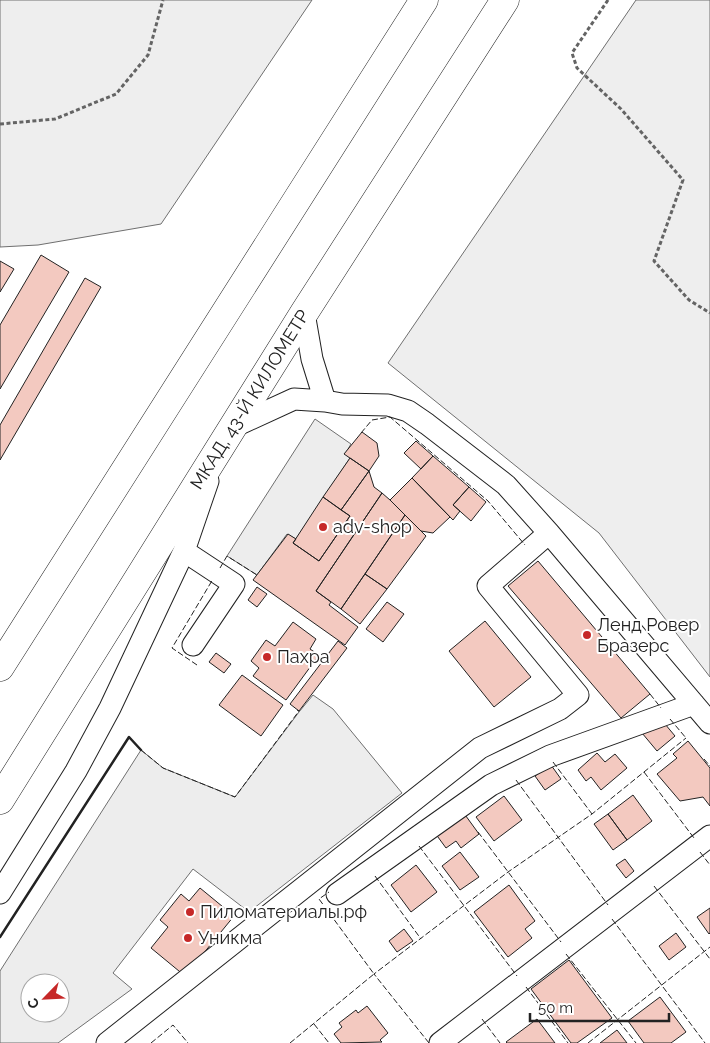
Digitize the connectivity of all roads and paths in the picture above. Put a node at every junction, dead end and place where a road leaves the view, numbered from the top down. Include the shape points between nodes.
1 (163, 0) edge
2 (424, 0) edge
3 (505, 0) edge
4 (608, 0) edge
5 (0, 124) edge
6 (304, 313) junction
7 (710, 313) edge
8 (325, 401) junction
9 (233, 427) junction
10 (218, 450) junction
11 (549, 533) junction
12 (184, 551) junction
13 (193, 645) dead end
14 (0, 667) edge
15 (694, 704) junction
16 (710, 723) edge
17 (0, 800) edge
18 (710, 836) edge
19 (0, 893) edge
20 (337, 894) dead end
21 (108, 1043) edge
22 (440, 1043) edge

1 - 5 path via 148,55 116,94 55,119
2 - 14 highway
3 - 6 highway, МКАД, 43-Й КИЛОМЕТР
4 - 7 path via 572,54 577,68 621,109 683,180 654,261 689,300
6 - 8 street via 312,359
6 - 9 highway, МКАД, 43-Й КИЛОМЕТР
8 - 9 street via 294,398
8 - 11 street via 388,406 408,411 506,485
9 - 10 highway, МКАД, 43-Й КИЛОМЕТР
10 - 12 street
10 - 17 highway, МКАД, 43-Й КИЛОМЕТР
11 - 15 street
11 - 21 street via 488,586 578,695 560,709 480,748
12 - 13 street via 234,584
12 - 19 street via 80,764
15 - 16 street
15 - 20 street via 550,756 491,785
18 - 22 street

